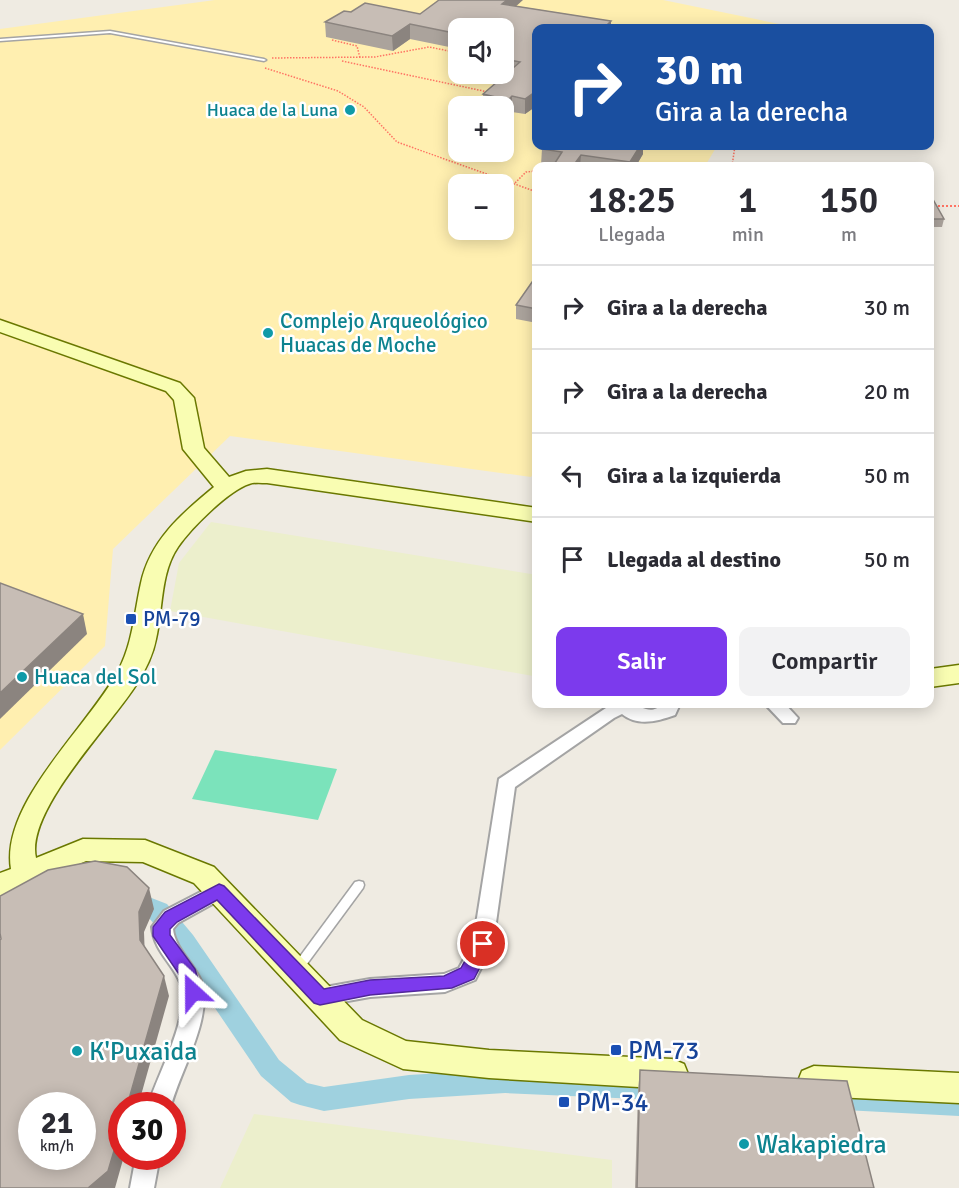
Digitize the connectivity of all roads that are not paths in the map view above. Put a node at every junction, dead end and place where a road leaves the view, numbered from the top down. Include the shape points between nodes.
1 (0, 40) edge
2 (264, 60) road end
3 (0, 326) edge
4 (225, 487) junction
5 (532, 513) edge
6 (959, 674) edge
7 (934, 677) edge
8 (617, 708) edge
9 (630, 708) edge
10 (670, 708) edge
11 (778, 708) edge
12 (789, 718) dead end
13 (13, 879) edge
14 (359, 885) dead end
15 (219, 891) junction
16 (295, 971) junction
17 (320, 997) junction
18 (704, 1076) edge
19 (788, 1080) edge
20 (959, 1088) edge
21 (164, 1092) edge
22 (145, 1170) edge
23 (142, 1188) edge

1 - 2 lane via 110,32
3 - 4 street via 173,387 184,398 194,450
4 - 5 street via 243,478 267,476
4 - 13 street via 167,545 153,574 152,601 140,654 106,710 43,792 26,825
6 - 7 street
8 - 17 street via 506,784 483,944 467,974 445,983 370,988
9 - 10 street via 640,715 656,716
11 - 12 street
13 - 15 street via 83,850 145,851 204,875
14 - 16 lane
15 - 16 street
15 - 21 street via 166,922 161,936 189,974 193,992 189,1020
16 - 17 street
17 - 18 street via 351,1030 403,1055
19 - 20 street
22 - 23 street

